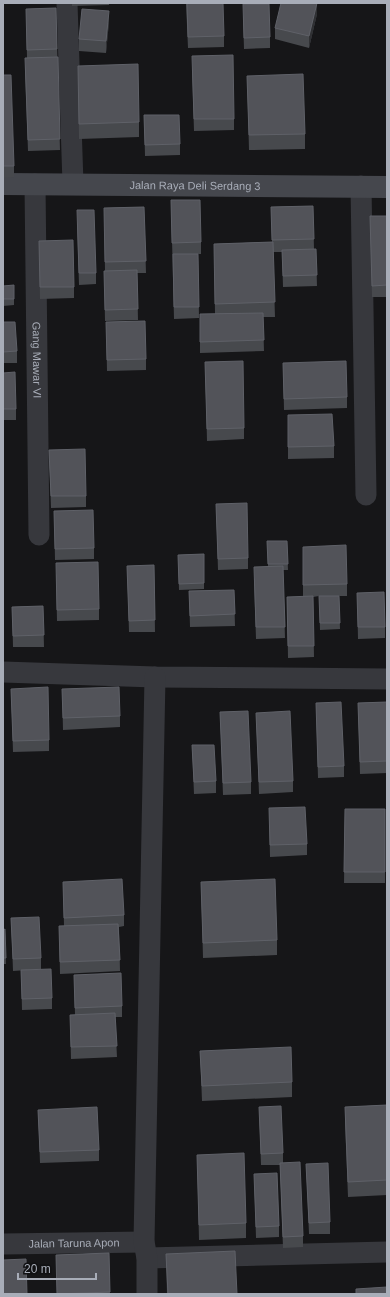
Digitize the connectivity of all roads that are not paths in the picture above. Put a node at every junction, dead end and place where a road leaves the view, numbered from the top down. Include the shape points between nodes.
1 (67, 3) edge
2 (3, 184) edge
3 (35, 184) junction
4 (73, 184) junction
5 (361, 186) junction
6 (387, 186) edge
7 (366, 495) dead end
8 (38, 535) dead end
9 (3, 672) edge
10 (155, 676) junction
11 (387, 679) edge
12 (3, 1244) edge
13 (146, 1250) junction
14 (387, 1252) edge
15 (147, 1294) edge

1 - 4 street
2 - 3 street, Jalan Raya Deli Serdang 3
3 - 4 street, Jalan Raya Deli Serdang 3
3 - 8 street, Gang Mawar VI
4 - 5 street, Jalan Raya Deli Serdang 3
5 - 6 street, Jalan Raya Deli Serdang 3
5 - 7 street
9 - 10 street
10 - 11 street
10 - 13 street
12 - 13 street, Jalan Taruna Apon
13 - 14 street, Jalan Taruna Apon
13 - 15 street

